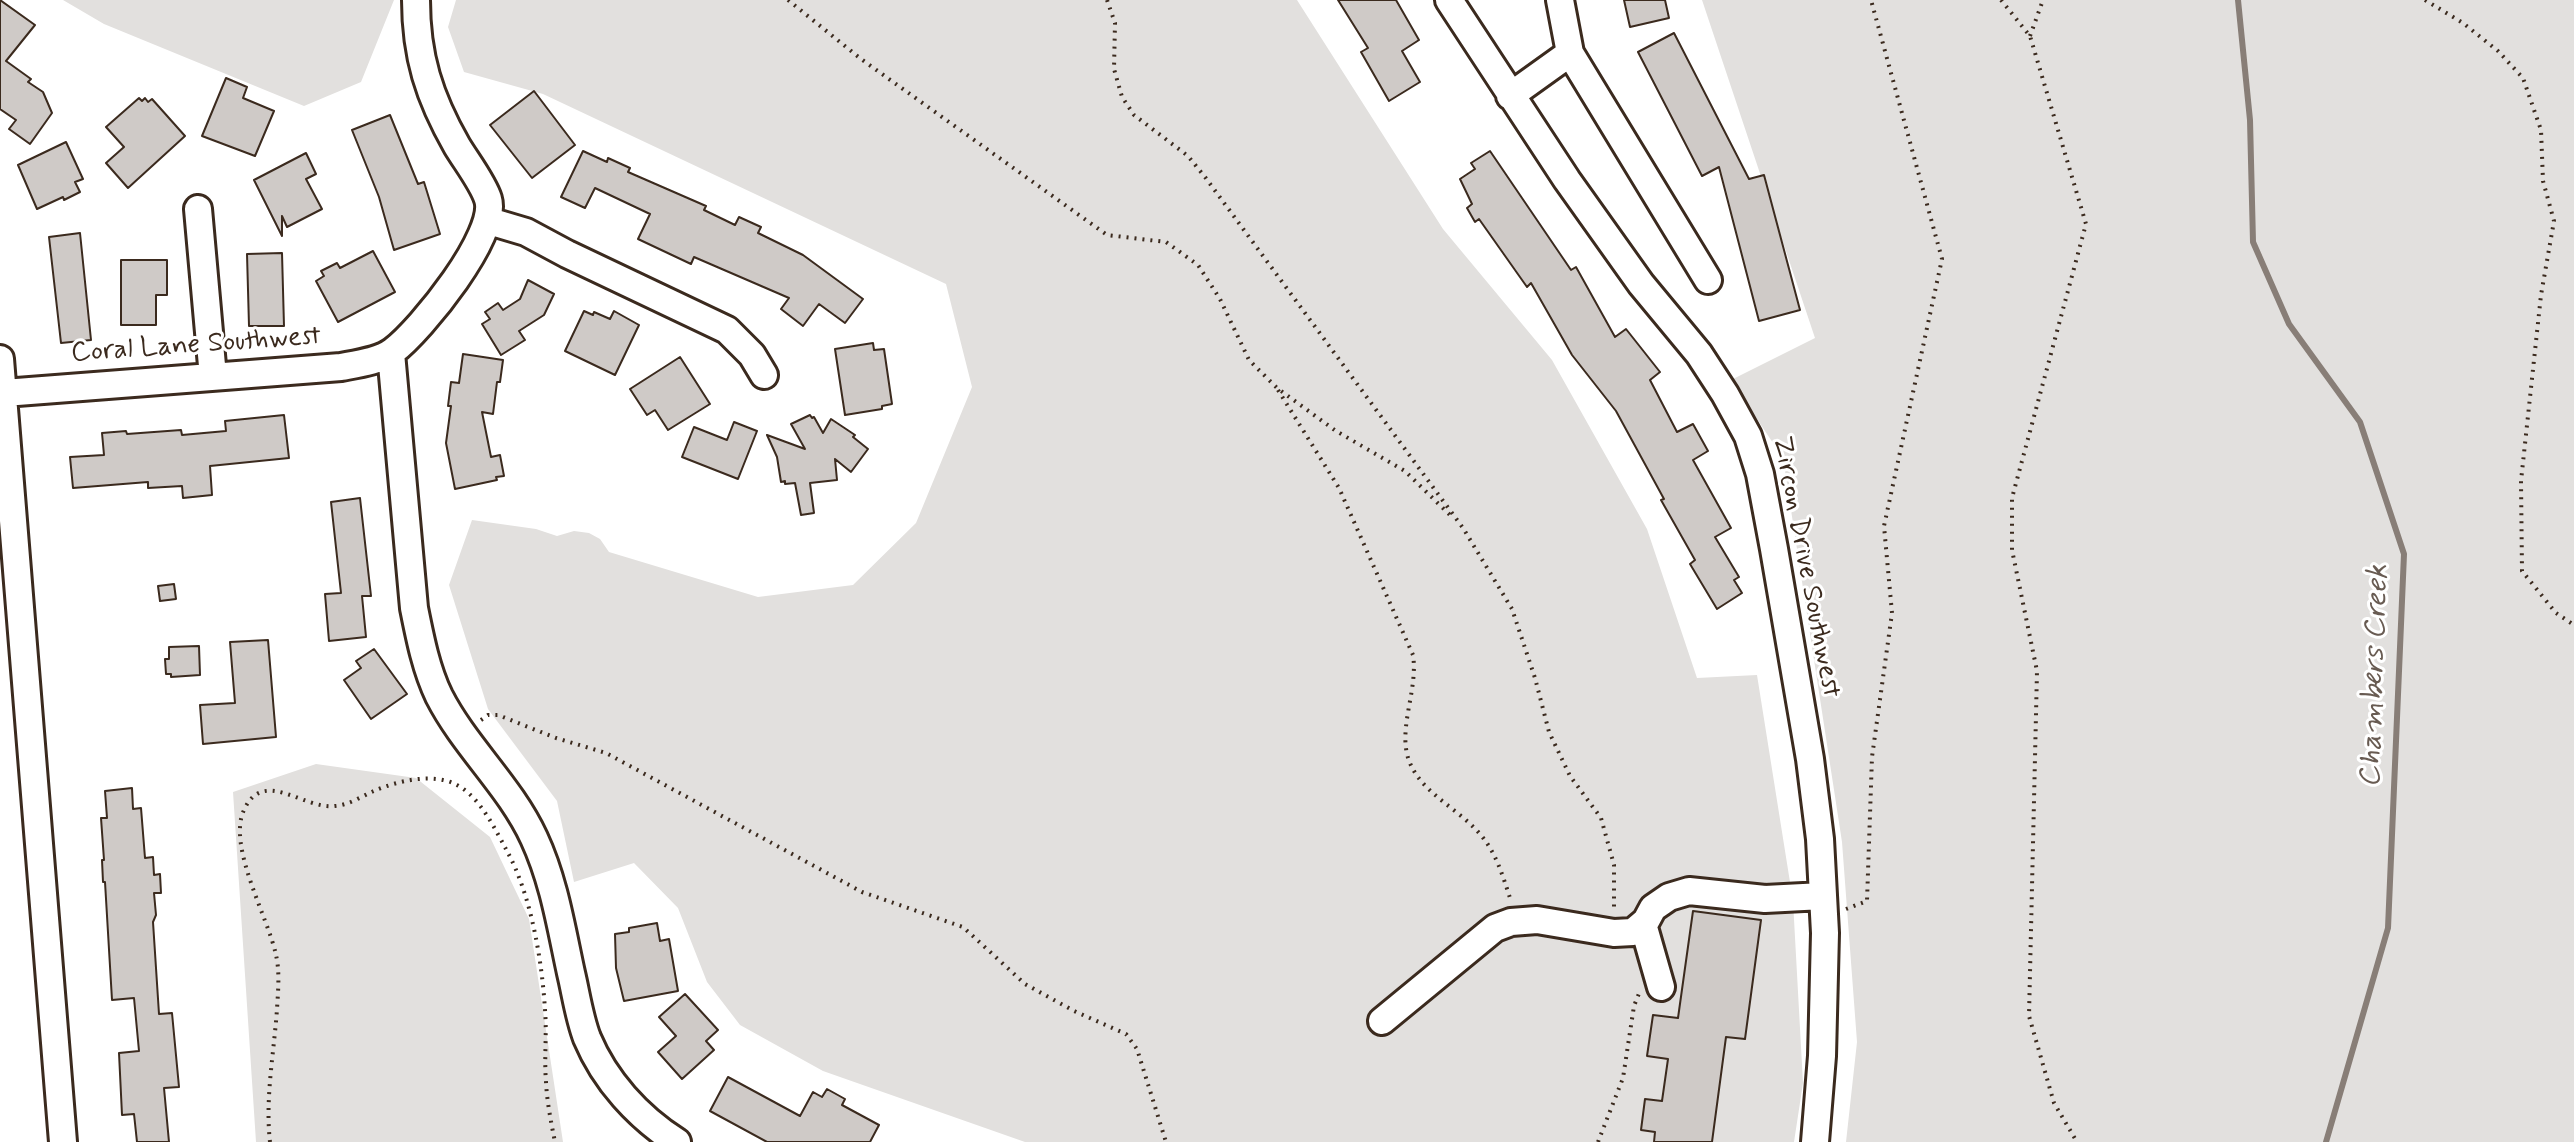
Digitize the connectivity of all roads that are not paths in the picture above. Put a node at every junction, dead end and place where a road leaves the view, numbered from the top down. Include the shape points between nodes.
1 (416, 0) edge
2 (1449, 0) edge
3 (1560, 0) edge
4 (1570, 53) junction
5 (1510, 96) junction
6 (198, 209) dead end
7 (489, 221) junction
8 (1708, 280) dead end
9 (391, 353) junction
10 (0, 359) edge
11 (764, 375) dead end
12 (213, 377) junction
13 (4, 393) junction
14 (1824, 906) junction
15 (1643, 924) junction
16 (1660, 980) road end
17 (1382, 1021) dead end
18 (63, 1142) edge
19 (677, 1142) edge
20 (1815, 1142) edge

1 - 7 street via 424,76 489,200
2 - 5 street, Zircon Drive Southwest
3 - 4 street
4 - 5 street
4 - 8 street
5 - 14 street, Zircon Drive Southwest via 1641,284 1699,354 1748,436 1760,474 1808,744
6 - 12 street
7 - 9 street via 476,250 422,324
7 - 11 street via 526,232 727,330
9 - 12 street, Coral Lane Southwest via 341,367
9 - 19 street via 414,608 438,694 534,838 554,890 579,1013 601,1067 633,1107
10 - 13 street
12 - 13 street, Coral Lane Southwest
13 - 18 street
14 - 15 street via 1689,891 1653,908
14 - 20 street, Zircon Drive Southwest
15 - 16 street
15 - 17 street via 1633,932 1614,933 1537,920 1495,928

